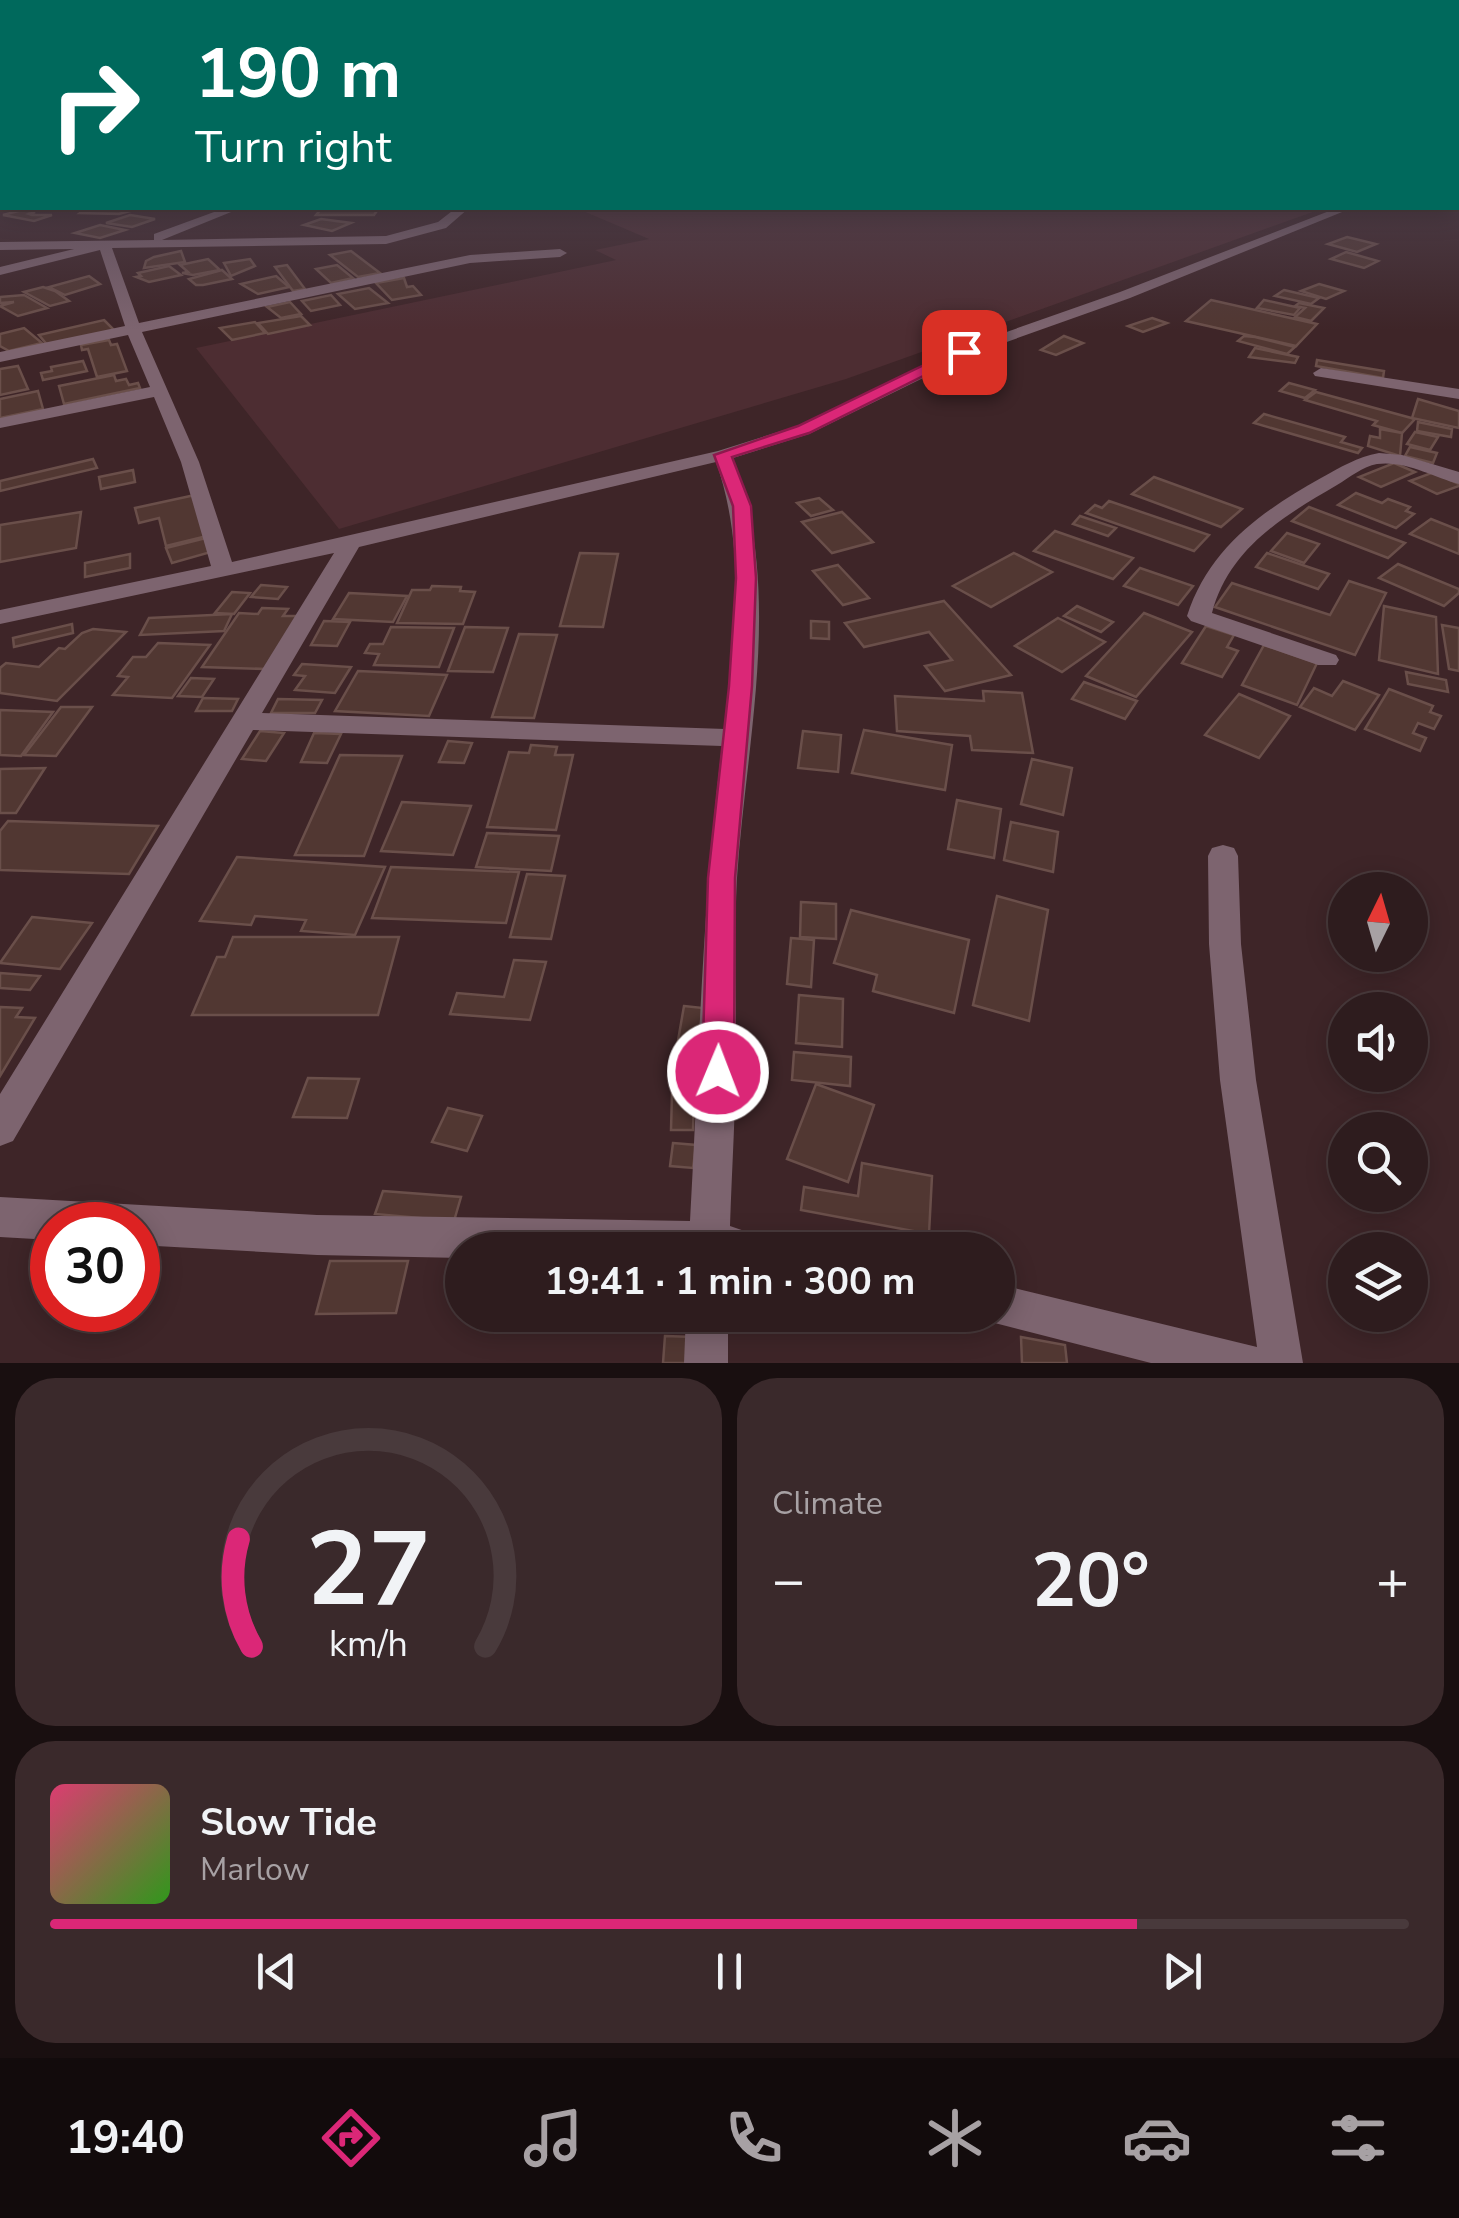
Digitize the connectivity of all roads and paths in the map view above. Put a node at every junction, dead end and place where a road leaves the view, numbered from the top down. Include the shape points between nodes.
1 (230, 210) edge
2 (461, 210) edge
3 (1341, 210) edge
4 (442, 225) junction
5 (105, 245) junction
6 (140, 245) junction
7 (0, 246) edge
8 (560, 253) dead end
9 (470, 258) junction
10 (0, 270) edge
11 (134, 332) junction
12 (0, 357) edge
13 (1322, 373) dead end
14 (160, 390) junction
15 (1459, 394) edge
16 (0, 423) edge
17 (723, 455) junction
18 (1459, 478) edge
19 (351, 543) junction
20 (223, 569) junction
21 (0, 617) edge
22 (1326, 660) dead end
23 (243, 720) junction
24 (736, 738) junction
25 (1222, 856) dead end
26 (0, 1128) edge
27 (0, 1217) edge
28 (721, 1232) edge
29 (445, 1239) edge
30 (1015, 1308) edge
31 (707, 1332) edge
32 (706, 1363) edge
33 (1244, 1363) edge
34 (1280, 1363) edge

1 - 6 street
2 - 4 street
3 - 17 street via 964,352 804,430
4 - 6 street via 386,240
4 - 9 street
5 - 6 street
5 - 7 street
5 - 10 street
5 - 11 street
8 - 9 street
9 - 11 street
11 - 12 street
11 - 14 street
13 - 15 street
14 - 16 street
14 - 20 street
17 - 19 street
17 - 24 street via 746,539
18 - 22 street via 1369,460 1250,531 1200,601 1199,616
19 - 20 street
19 - 23 street
20 - 21 street
23 - 24 street
23 - 26 street
24 - 28 street via 722,878
25 - 34 street via 1238,1080
27 - 29 street
30 - 33 street
31 - 32 street

